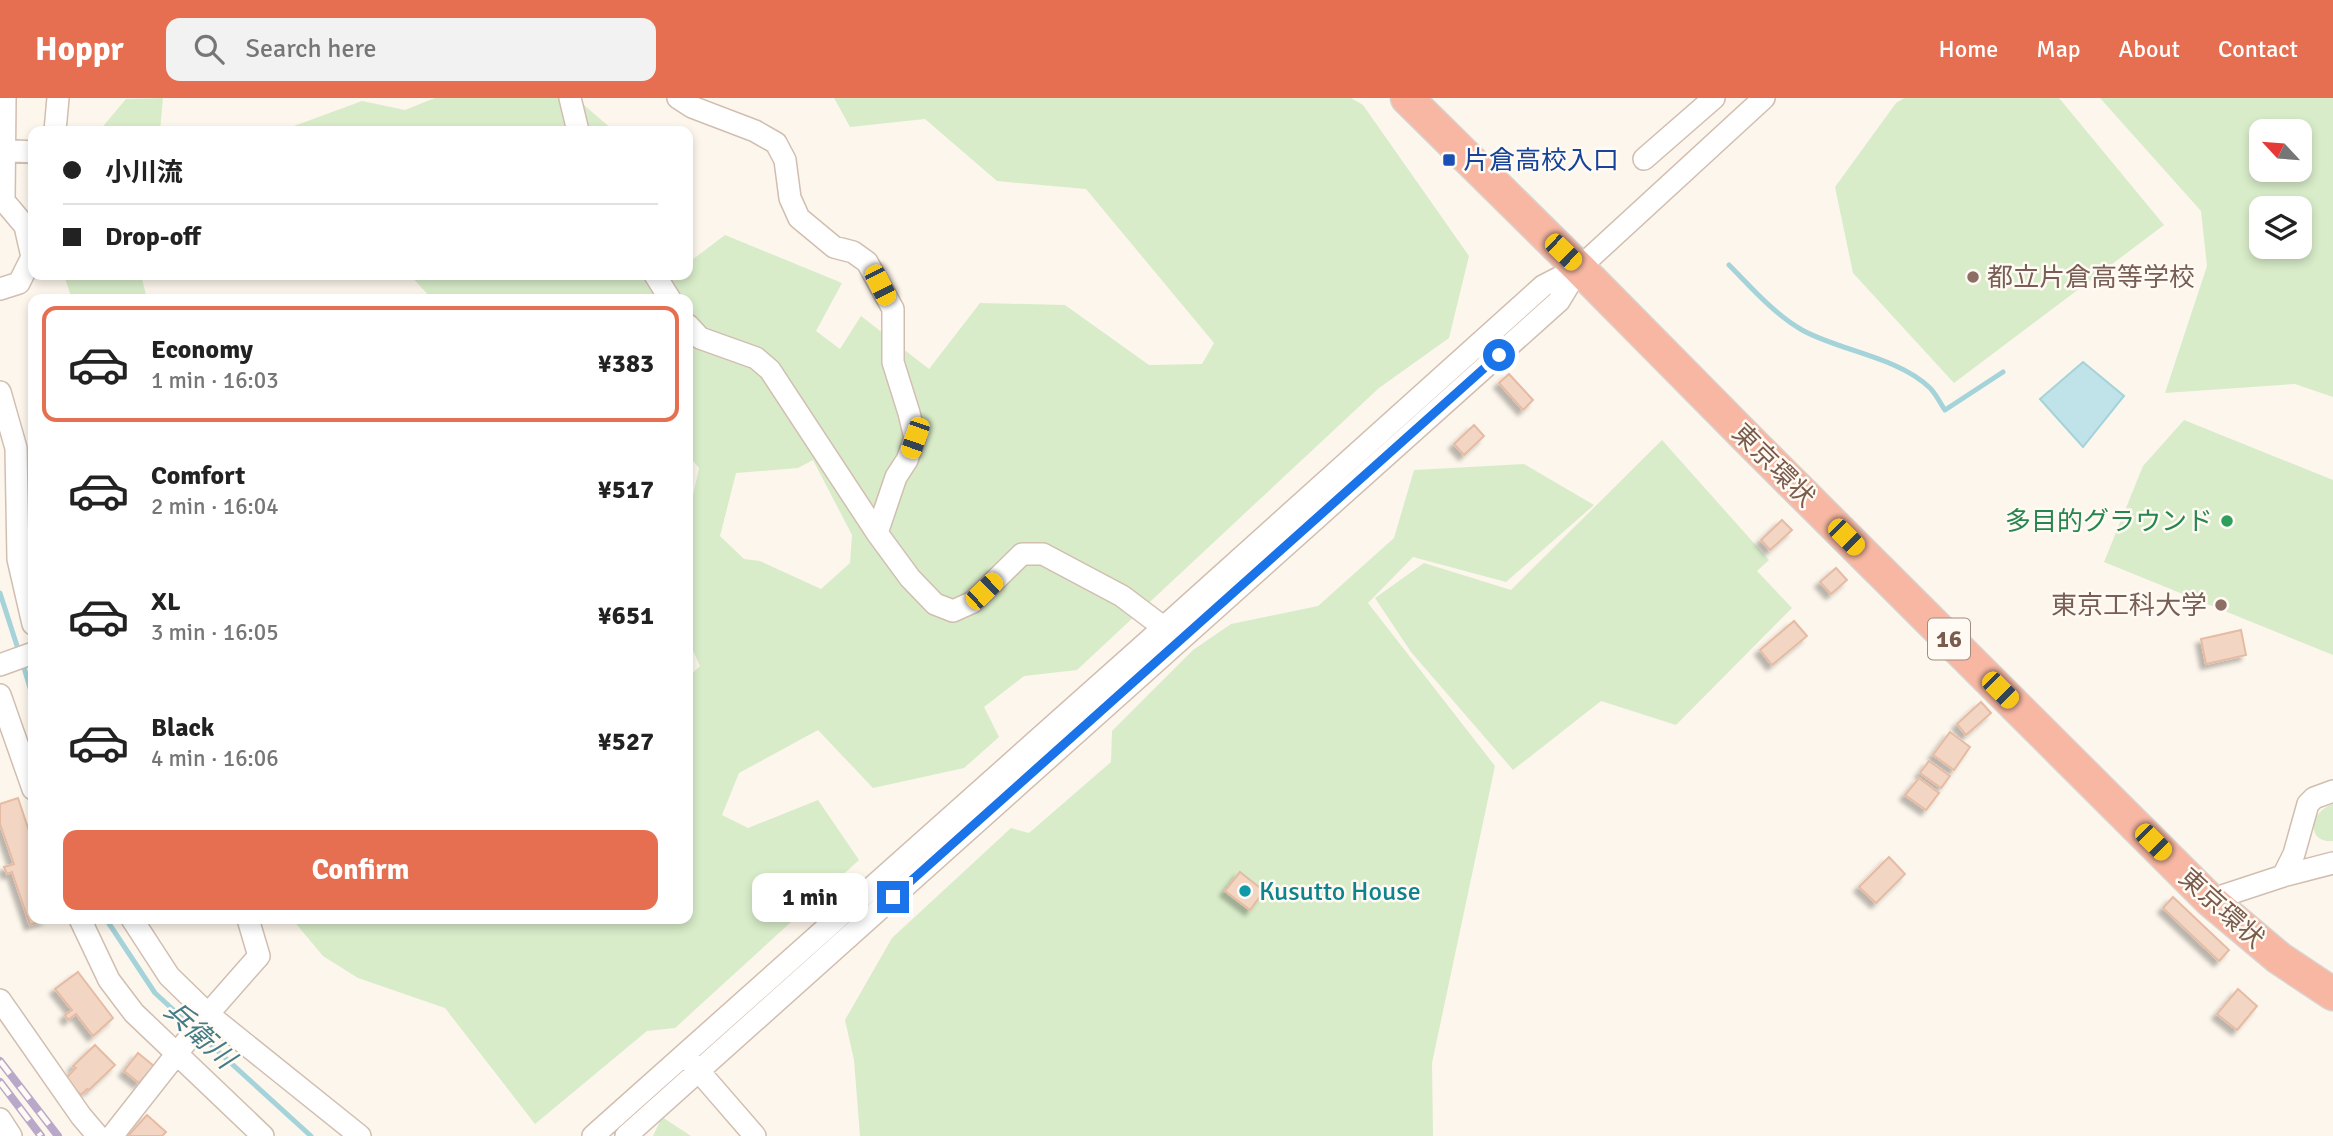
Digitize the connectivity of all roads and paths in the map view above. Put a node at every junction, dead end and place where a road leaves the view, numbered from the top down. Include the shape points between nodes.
1 (5, 98) edge
2 (58, 98) edge
3 (570, 98) edge
4 (678, 98) edge
5 (1406, 98) edge
6 (1714, 98) edge
7 (1764, 98) edge
8 (55, 126) edge
9 (577, 126) edge
10 (3, 150) edge
11 (28, 152) edge
12 (1644, 159) dead end
13 (28, 239) edge
14 (28, 265) edge
15 (1579, 268) junction
16 (0, 289) edge
17 (693, 330) edge
18 (0, 392) edge
19 (25, 471) edge
20 (877, 533) junction
21 (28, 602) edge
22 (1173, 634) junction
23 (28, 655) edge
24 (0, 665) edge
25 (0, 695) edge
26 (28, 775) edge
27 (2333, 791) edge
28 (2333, 863) edge
29 (2283, 876) junction
30 (2210, 900) junction
31 (82, 924) edge
32 (135, 924) edge
33 (250, 924) edge
34 (2333, 994) edge
35 (0, 1000) edge
36 (205, 1017) junction
37 (181, 1048) junction
38 (685, 1054) junction
39 (699, 1070) junction
40 (0, 1119) edge
41 (11, 1136) edge
42 (98, 1136) edge
43 (111, 1136) edge
44 (263, 1136) edge
45 (360, 1136) edge
46 (593, 1136) edge
47 (626, 1136) edge
48 (755, 1136) edge

1 - 10 street
2 - 8 street
3 - 9 street
4 - 20 street via 776,143 785,160 790,198 799,218 834,247 867,262 893,309 893,362 915,438
5 - 15 highway, 東京環状 / 16
6 - 12 street
7 - 15 street
10 - 11 street
10 - 13 street via 4,201 25,226
14 - 16 street via 19,283
15 - 22 street via 1542,286
15 - 30 highway, 東京環状 / 16
17 - 20 street via 700,338 756,358 770,370
18 - 19 street
19 - 21 street via 18,559
20 - 22 street via 934,604 953,611 973,602 1022,554 1043,554 1122,596
22 - 38 street
22 - 39 street
23 - 24 street
25 - 26 street
27 - 29 street via 2308,804
28 - 29 street
29 - 30 street
30 - 34 highway, 東京環状 / 16 via 2279,958
31 - 37 street via 109,980 134,1013
32 - 36 street via 169,976
33 - 36 street via 260,956
35 - 42 street
36 - 37 street
36 - 45 street
37 - 43 street
37 - 44 street
38 - 39 street
38 - 46 street
39 - 47 street
39 - 48 street
40 - 41 street

